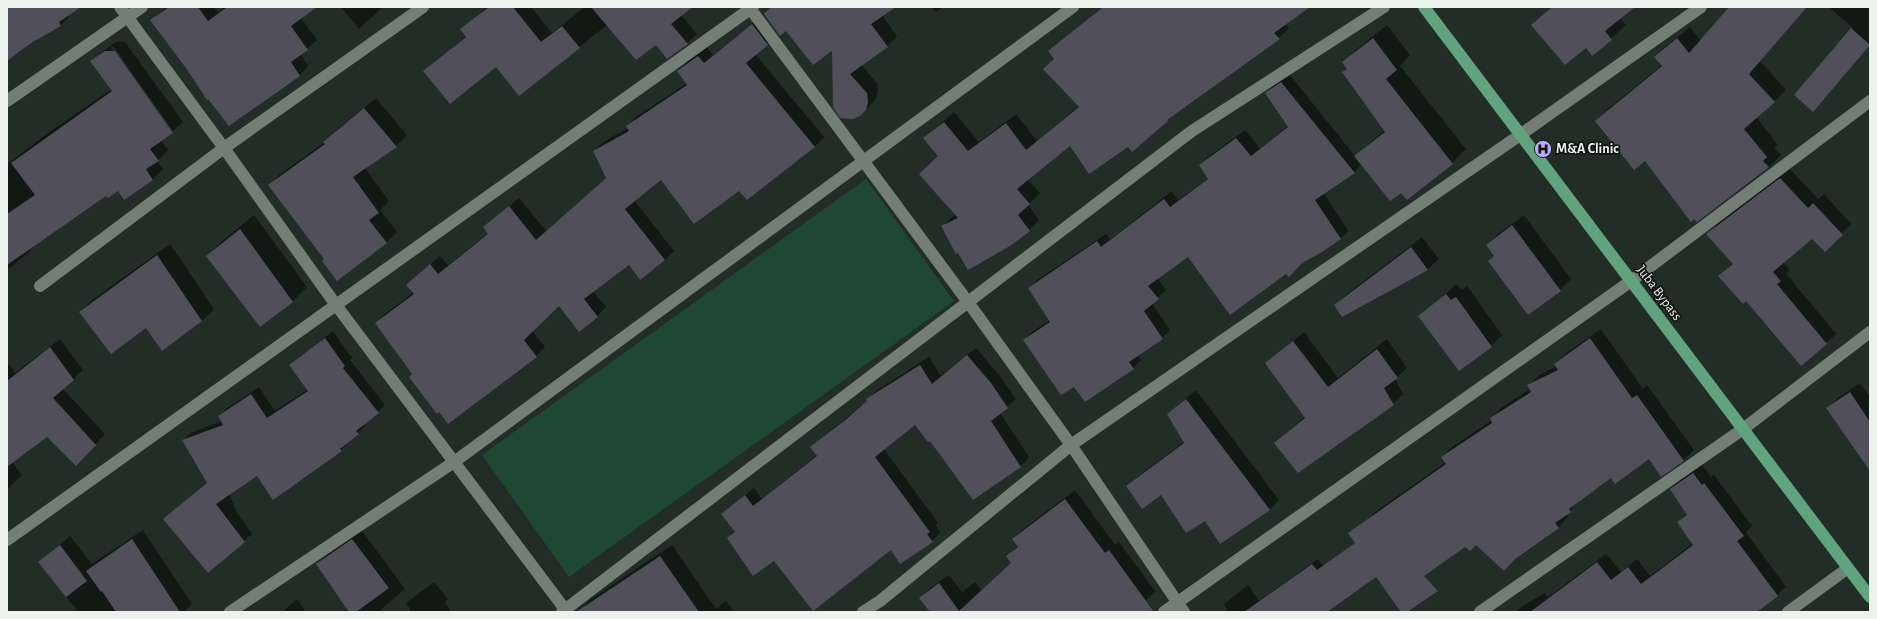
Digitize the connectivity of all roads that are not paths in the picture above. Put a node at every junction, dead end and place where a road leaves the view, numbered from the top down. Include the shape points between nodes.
1 (120, 7) edge
2 (142, 7) edge
3 (423, 7) edge
4 (1073, 7) edge
5 (1384, 7) edge
6 (1424, 7) edge
7 (1701, 7) edge
8 (751, 8) edge
9 (128, 18) junction
10 (7, 101) edge
11 (1870, 101) edge
12 (1520, 134) junction
13 (224, 148) junction
14 (864, 161) junction
15 (1631, 281) junction
16 (40, 286) dead end
17 (968, 302) junction
18 (336, 305) junction
19 (1870, 332) edge
20 (1743, 429) junction
21 (1071, 445) junction
22 (454, 462) junction
23 (7, 540) edge
24 (1848, 568) junction
25 (1870, 597) edge
26 (1181, 607) edge
27 (565, 611) edge
28 (230, 612) edge
29 (863, 612) edge
30 (1164, 612) edge
31 (1480, 612) edge
32 (1788, 612) edge

1 - 9 street
2 - 9 street
3 - 13 street
4 - 14 street
5 - 17 street via 1192,131
6 - 12 main road, Juba Bypass
7 - 12 street
8 - 14 street
8 - 18 street
9 - 10 street
9 - 13 street
11 - 15 street
12 - 15 main road, Juba Bypass
12 - 21 street
13 - 16 street
13 - 18 street
14 - 17 street
14 - 22 street
15 - 20 main road, Juba Bypass
15 - 26 street
17 - 21 street
17 - 27 street
18 - 22 street
18 - 23 street
19 - 20 street
20 - 24 main road, Juba Bypass
20 - 31 street
21 - 26 street
21 - 29 street via 880,601
22 - 27 street
22 - 28 street
24 - 25 main road, Juba Bypass
24 - 32 street
26 - 30 street

